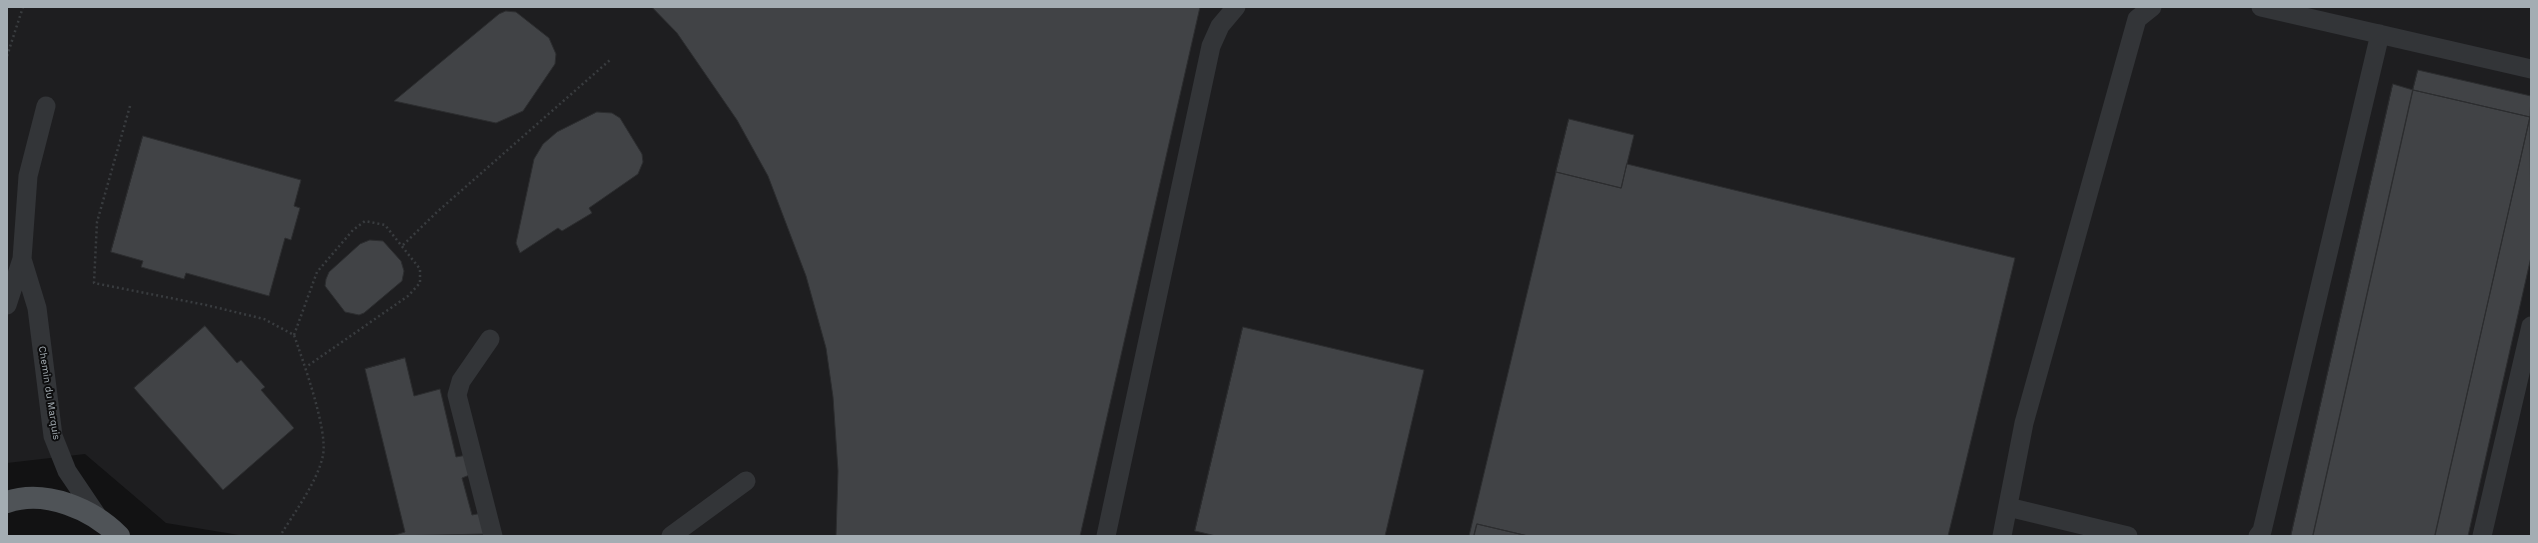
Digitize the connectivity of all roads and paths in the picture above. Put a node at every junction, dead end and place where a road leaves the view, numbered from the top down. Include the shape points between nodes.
1 (23, 7) edge
2 (1236, 7) edge
3 (2152, 7) edge
4 (2261, 7) edge
5 (2380, 34) junction
6 (7, 56) edge
7 (610, 60) dead end
8 (2531, 69) edge
9 (46, 106) dead end
10 (130, 106) dead end
11 (403, 245) junction
12 (22, 259) junction
13 (7, 305) edge
14 (2531, 326) edge
15 (294, 335) junction
16 (490, 339) dead end
17 (306, 367) junction
18 (746, 481) dead end
19 (7, 502) edge
20 (2008, 507) junction
21 (98, 517) junction
22 (119, 536) edge
23 (280, 536) edge
24 (493, 536) edge
25 (671, 536) edge
26 (1106, 536) edge
27 (2002, 536) edge
28 (2128, 536) edge
29 (2258, 536) edge
30 (2482, 536) edge

1 - 6 path
2 - 26 lane via 1220,26 1211,46
3 - 20 lane via 2137,18 2024,423
4 - 5 lane
5 - 8 lane
5 - 29 lane via 2262,531
7 - 11 path
9 - 12 lane, Chemin du Marquis via 28,176
10 - 15 path via 97,222 94,283 264,319
11 - 15 path via 385,226 365,221 353,230 317,272
11 - 17 path via 420,269 420,283 408,296
12 - 13 lane, Chemin du Marquis
12 - 21 lane, Chemin du Marquis via 37,308 53,436 67,471
14 - 30 lane
15 - 17 path
16 - 24 lane via 461,381 457,395
17 - 23 path via 324,440 323,456 318,472
18 - 25 lane
19 - 21 main road via 43,498 74,506
20 - 27 lane
20 - 28 lane
21 - 22 main road

